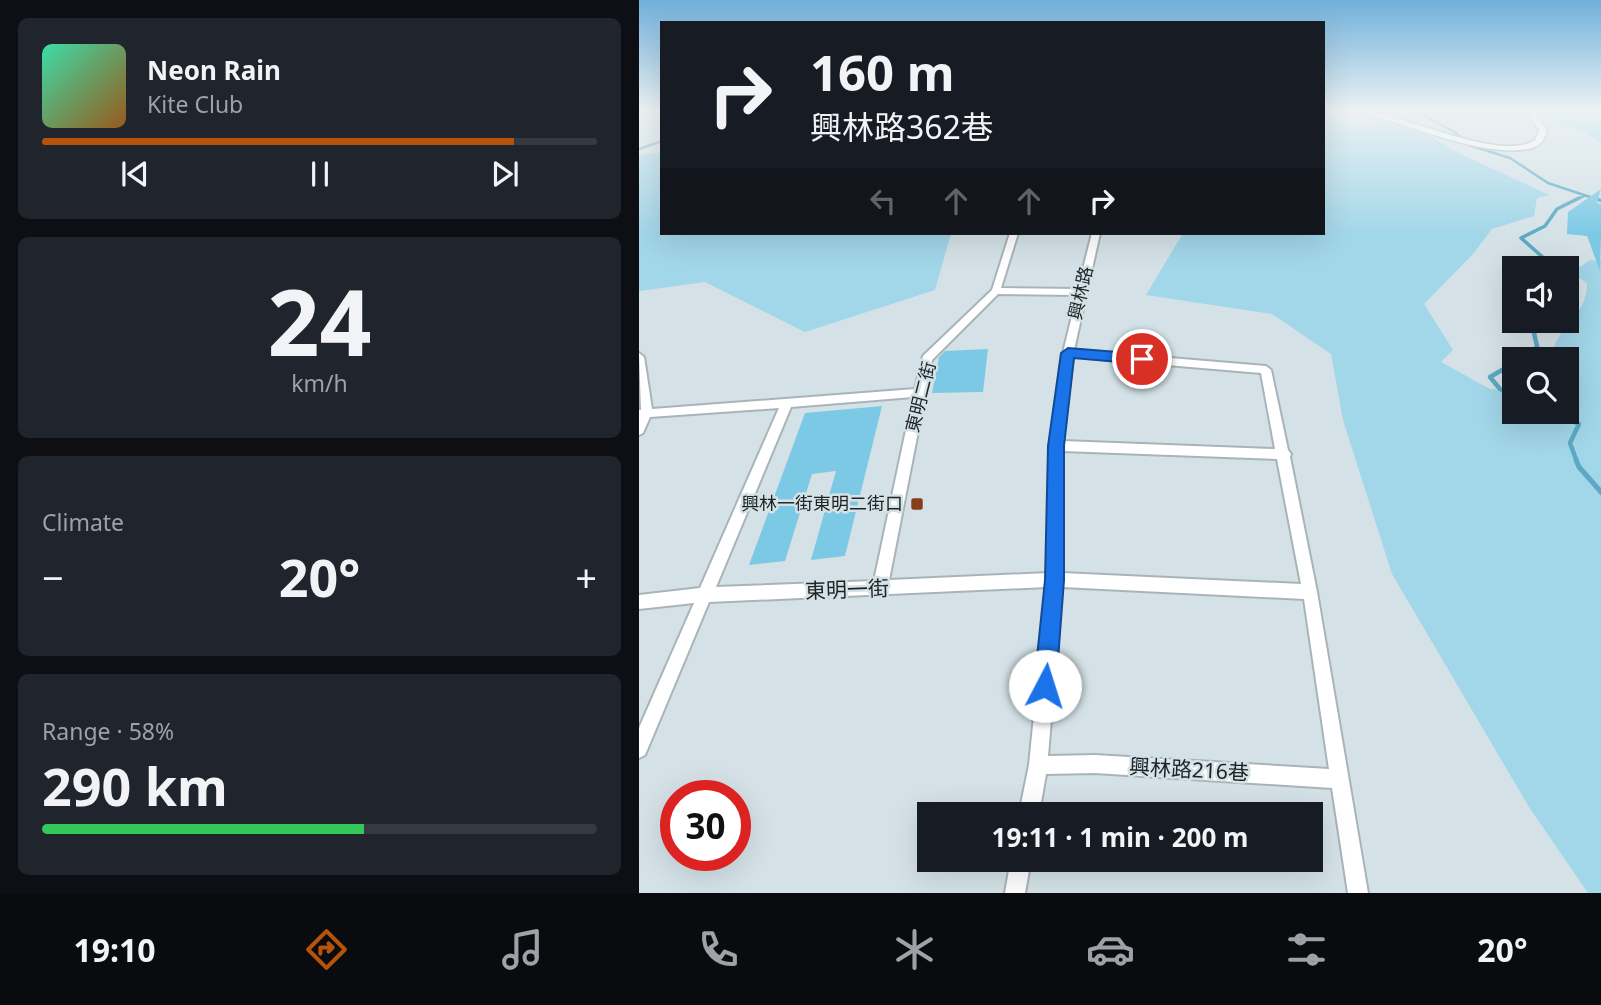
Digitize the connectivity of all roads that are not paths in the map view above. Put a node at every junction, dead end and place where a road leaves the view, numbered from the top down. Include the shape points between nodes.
1 (1013, 235) edge
2 (1095, 235) edge
3 (995, 291) junction
4 (1081, 292) junction
5 (1068, 353) junction
6 (639, 357) edge
7 (919, 393) junction
8 (787, 403) junction
9 (643, 412) edge
10 (639, 429) edge
11 (1056, 446) junction
12 (1285, 454) junction
13 (1055, 580) junction
14 (880, 589) junction
15 (1310, 592) junction
16 (705, 595) junction
17 (639, 602) edge
18 (639, 749) edge
19 (1038, 765) junction
20 (1340, 779) junction
21 (1031, 802) edge
22 (1019, 872) edge
23 (1015, 893) edge
24 (1358, 893) edge

1 - 3 street, 東明二街
2 - 4 street, 興林路
3 - 4 street
3 - 7 street, 東明二街 via 927,359
4 - 5 street, 興林路
5 - 11 street, 興林路
5 - 12 street via 1266,370
6 - 9 street
7 - 8 street
7 - 14 street, 東明二街
8 - 9 street
8 - 16 street
9 - 10 street
11 - 12 street
11 - 13 street, 興林路
12 - 15 street
13 - 14 street, 東明一街
13 - 15 street, 東明一街
13 - 19 street, 興林路
14 - 16 street, 東明一街
15 - 20 street
16 - 17 street, 東明一街
16 - 18 street
19 - 20 street, 興林路216巷 via 1095,764
19 - 21 street, 興林路
20 - 24 street
22 - 23 street

